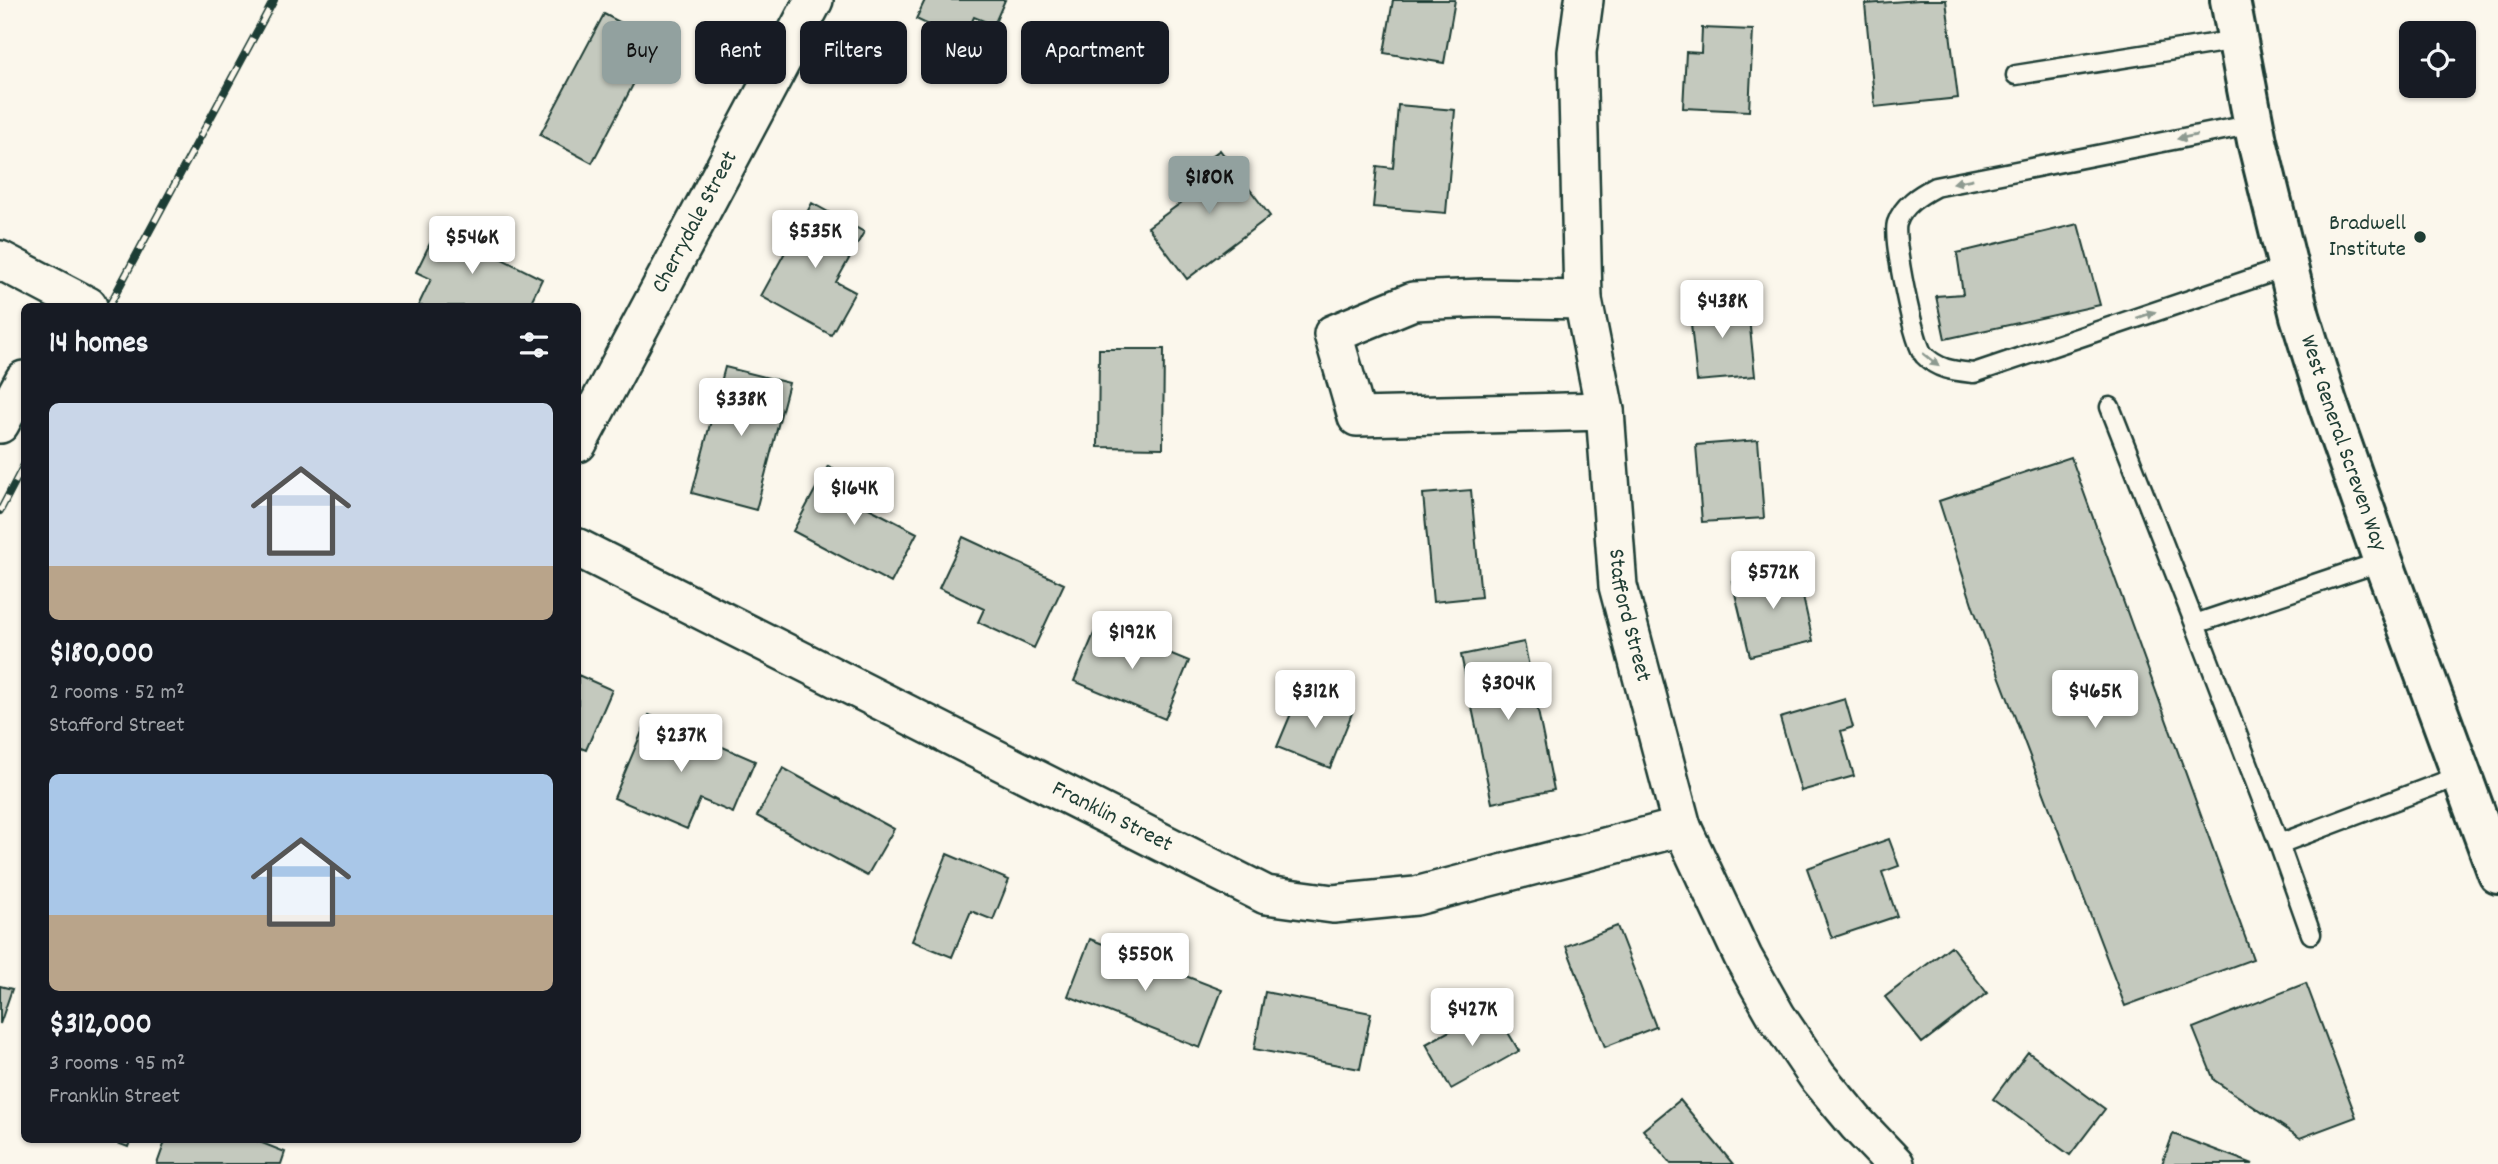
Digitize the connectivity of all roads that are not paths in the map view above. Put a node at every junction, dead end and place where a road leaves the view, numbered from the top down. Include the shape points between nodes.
1 (814, 0) edge
2 (1584, 0) edge
3 (2230, 0) edge
4 (2237, 40) junction
5 (2016, 75) dead end
6 (2254, 124) junction
7 (0, 260) edge
8 (2287, 267) junction
9 (1583, 300) junction
10 (75, 303) edge
11 (21, 386) edge
12 (2110, 407) dead end
13 (1605, 411) junction
14 (0, 424) edge
15 (581, 437) edge
16 (581, 550) edge
17 (2384, 561) junction
18 (2195, 624) junction
19 (2462, 775) junction
20 (1682, 827) junction
21 (2279, 844) junction
22 (2498, 874) edge
23 (2311, 934) dead end
24 (1895, 1164) edge

1 - 15 street, Cherrydale Street
2 - 9 street, Stafford Street via 1577,52
3 - 4 main road, West General Screven Way
4 - 5 lane
4 - 6 main road, West General Screven Way
6 - 8 main road, West General Screven Way
6 -> 8 lane via 1935,187 1913,199 1896,225 1902,281 1923,354 1945,370 1974,373
7 - 10 street
8 - 17 main road, West General Screven Way via 2327,402
9 - 13 street, Stafford Street
9 - 13 street via 1413,301 1332,334 1357,417
11 - 14 street
12 - 18 lane
13 - 20 street, Stafford Street via 1618,586
16 - 20 street, Franklin Street via 1266,895 1333,904 1416,897
17 - 18 lane
17 - 19 main road, West General Screven Way
18 - 21 lane
19 - 21 lane
19 - 22 main road, West General Screven Way
20 - 24 street, Stafford Street via 1743,957 1777,1017 1817,1076
21 - 23 lane

